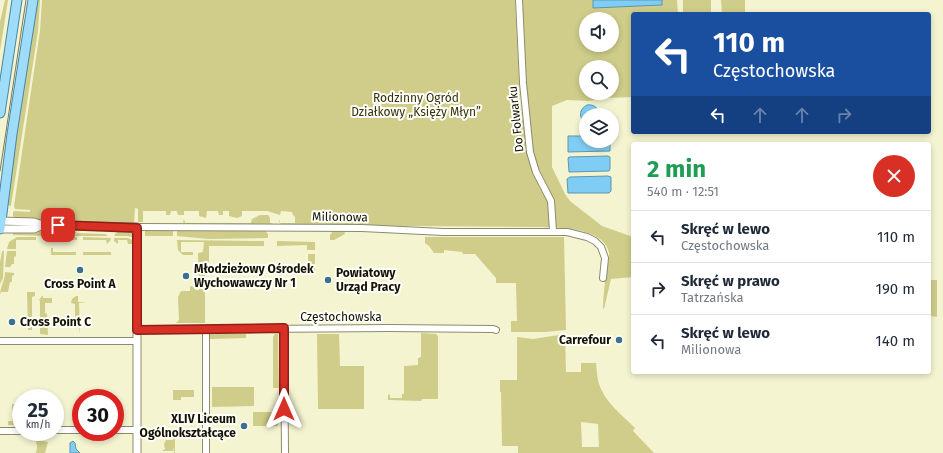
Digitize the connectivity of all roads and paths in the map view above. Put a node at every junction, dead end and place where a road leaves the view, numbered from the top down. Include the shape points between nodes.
1 (17, 0) edge
2 (33, 0) edge
3 (518, 0) edge
4 (0, 113) edge
5 (0, 225) edge
6 (137, 228) junction
7 (553, 231) junction
8 (603, 278) dead end
9 (284, 328) junction
10 (206, 329) junction
11 (137, 330) junction
12 (496, 330) dead end
13 (137, 340) junction
14 (0, 341) edge
15 (124, 430) edge
16 (137, 430) junction
17 (0, 431) edge
18 (12, 431) edge
19 (137, 453) edge
20 (206, 453) edge
21 (285, 453) edge

1 - 4 main road
2 - 5 main road
3 - 7 street, Do Folwarku via 522,83 530,152 536,172 551,201
5 - 6 street, Milionowa via 34,222 43,225
6 - 7 street, Milionowa
6 - 11 street
7 - 8 street, Milionowa via 577,234 598,243 605,256
9 - 10 street, Częstochowska
9 - 12 street, Częstochowska
9 - 21 street
10 - 11 street, Częstochowska
10 - 20 street
11 - 13 street
13 - 14 street
13 - 16 street
15 - 16 street
16 - 19 street
17 - 18 street

